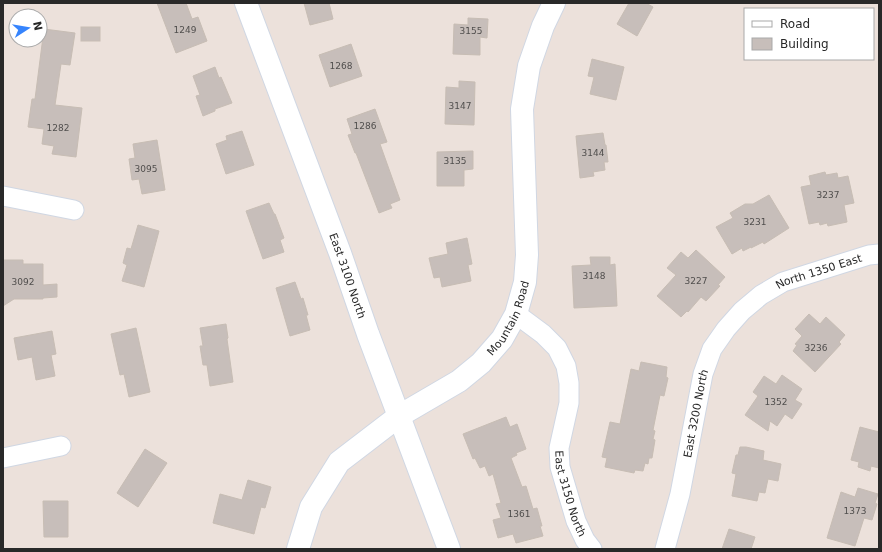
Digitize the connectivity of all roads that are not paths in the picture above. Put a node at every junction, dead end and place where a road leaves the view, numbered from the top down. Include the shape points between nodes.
1 (246, 3) edge
2 (554, 3) edge
3 (3, 196) edge
4 (74, 210) dead end
5 (879, 254) edge
6 (760, 295) joint
7 (516, 314) junction
8 (399, 416) junction
9 (62, 446) dead end
10 (3, 458) edge
11 (298, 549) edge
12 (449, 549) edge
13 (592, 549) edge
14 (665, 549) edge

1 - 8 street, East 3100 North
2 - 7 street, Mountain Road via 528,66 522,109 527,255 525,282
3 - 4 street
5 - 6 street, North 1350 East via 783,282
6 - 14 street, East 3200 North via 726,329 712,349 703,374 680,494
7 - 8 street, Mountain Road via 502,339 481,363 459,381
7 - 13 street, East 3150 North via 557,348 566,366 570,383 569,404 559,448 560,468 576,521
8 - 11 street, Mountain Road via 339,462 311,506
8 - 12 street, East 3100 North
9 - 10 street

